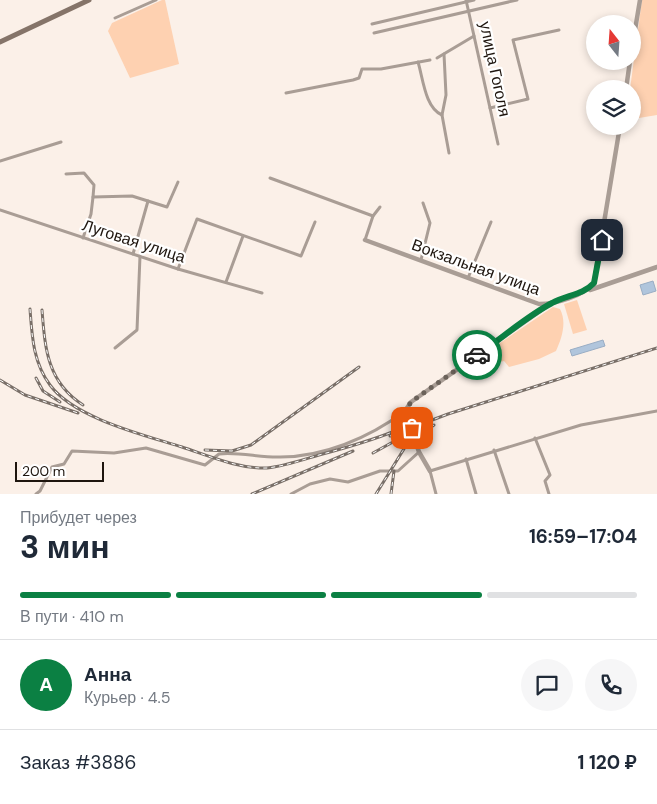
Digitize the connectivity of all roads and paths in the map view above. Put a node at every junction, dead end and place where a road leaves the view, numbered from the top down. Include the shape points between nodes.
1 (89, 0) edge
2 (156, 0) edge
3 (474, 0) edge
4 (517, 0) edge
5 (640, 0) edge
6 (467, 1) edge
7 (469, 11) junction
8 (638, 15) edge
9 (115, 18) dead end
10 (372, 24) dead end
11 (558, 30) dead end
12 (374, 33) dead end
13 (474, 36) junction
14 (0, 42) edge
15 (444, 54) junction
16 (437, 58) dead end
17 (430, 60) dead end
18 (418, 62) junction
19 (286, 93) dead end
20 (490, 108) junction
21 (442, 115) junction
22 (619, 135) edge
23 (60, 142) dead end
24 (498, 144) dead end
25 (449, 153) dead end
26 (0, 161) edge
27 (66, 174) dead end
28 (270, 178) dead end
29 (178, 182) dead end
30 (93, 197) junction
31 (148, 201) junction
32 (423, 203) dead end
33 (380, 207) dead end
34 (0, 210) edge
35 (373, 216) junction
36 (315, 222) dead end
37 (491, 222) dead end
38 (243, 236) junction
39 (83, 238) junction
40 (365, 240) joint
41 (133, 254) junction
42 (140, 256) junction
43 (420, 260) junction
44 (657, 268) edge
45 (178, 269) junction
46 (596, 273) junction
47 (468, 278) junction
48 (226, 282) junction
49 (602, 286) junction
50 (584, 292) junction
51 (262, 293) dead end
52 (552, 303) junction
53 (114, 348) dead end
54 (405, 411) junction
55 (657, 411) edge
56 (535, 438) junction
57 (494, 450) junction
58 (419, 452) junction
59 (466, 460) junction
60 (430, 471) junction
61 (36, 494) edge
62 (291, 494) edge
63 (436, 494) edge
64 (476, 494) edge
65 (509, 494) edge
66 (549, 494) edge

1 - 14 main road
2 - 9 street
3 - 6 street
4 - 7 street
5 - 8 street
6 - 7 street, улица Гоголя
6 - 10 street
7 - 12 street
7 - 13 street, улица Гоголя
11 - 20 street via 513,40 528,99
13 - 15 street
13 - 20 street, улица Гоголя
15 - 16 street
15 - 21 street via 446,95
17 - 18 street
18 - 19 street via 362,69 359,78 353,80
18 - 21 street via 431,105
20 - 24 street, улица Гоголя
21 - 25 street
22 - 46 street
23 - 26 street
27 - 30 street via 84,173 94,184
28 - 35 street
29 - 31 street via 167,208
30 - 31 street via 132,196
30 - 39 street
31 - 41 street
32 - 43 street via 430,223
33 - 35 street
34 - 39 street, Луговая улица
35 - 40 street
36 - 38 street via 301,256
37 - 47 street
38 - 45 street via 197,220
38 - 48 street
39 - 41 street, Луговая улица
40 - 43 street, Вокзальная улица
41 - 42 street, Луговая улица
42 - 45 street, Луговая улица
42 - 53 street via 137,330
43 - 47 street, Вокзальная улица
44 - 49 street, Вокзальная улица
45 - 48 street, Луговая улица
46 - 49 street via 597,283
46 - 50 street via 594,283
47 - 52 street, Вокзальная улица via 539,304
48 - 51 street, Луговая улица
49 - 50 street, Вокзальная улица
50 - 52 street, Вокзальная улица
52 - 54 street via 411,402
54 - 58 street
54 - 61 street via 338,448 293,456 219,454 205,465 146,448 114,453 72,451 64,464 52,467
55 - 56 street via 581,425
56 - 57 street
56 - 66 street via 548,464 550,475 545,481
57 - 59 street
57 - 65 street
58 - 60 street
58 - 62 street via 398,471 380,471 348,482 330,479 310,484
59 - 60 street
59 - 64 street
60 - 63 street

